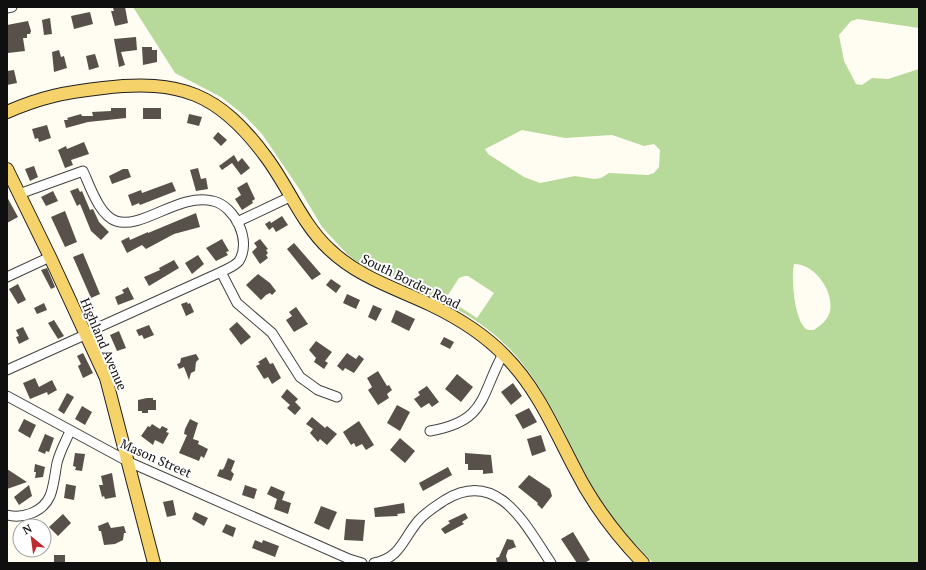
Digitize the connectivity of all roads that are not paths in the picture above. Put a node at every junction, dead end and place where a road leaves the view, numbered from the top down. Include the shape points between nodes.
1 (12, 7) edge
2 (7, 8) edge
3 (7, 112) edge
4 (7, 169) edge
5 (19, 194) junction
6 (292, 196) junction
7 (237, 222) junction
8 (50, 257) junction
9 (221, 272) junction
10 (7, 277) edge
11 (86, 333) junction
12 (504, 354) junction
13 (7, 370) edge
14 (7, 396) edge
15 (337, 397) dead end
16 (70, 430) junction
17 (430, 432) dead end
18 (128, 462) junction
19 (7, 515) edge
20 (154, 563) edge
21 (362, 563) edge
22 (374, 563) edge
23 (551, 563) edge
24 (643, 563) edge

1 - 2 street
3 - 6 main road, South Border Road via 38,99 76,91 139,84 182,90 214,103 240,125 267,158
4 - 5 main road, Highland Avenue
5 - 7 street via 83,171 104,211 116,221 131,222 182,203 204,199 221,204
5 - 8 main road, Highland Avenue
6 - 7 street
6 - 12 main road, South Border Road via 318,238 343,262 367,277 457,319
7 - 9 street via 242,237 241,256 236,264
8 - 10 street
8 - 11 main road, Highland Avenue
9 - 11 street
9 - 15 street via 237,303 272,332 300,377 318,390
11 - 13 street
11 - 18 main road, Highland Avenue via 108,384
12 - 17 street via 493,373 483,400 473,414 453,426
12 - 24 main road, South Border Road via 535,394 589,493
14 - 16 street, Mason Street
16 - 18 street, Mason Street
16 - 19 street via 46,502 29,514
18 - 20 main road, Highland Avenue
18 - 21 street, Mason Street
22 - 23 street via 386,559 401,548 418,521 436,506 457,494 478,491 487,492 508,504 522,519

